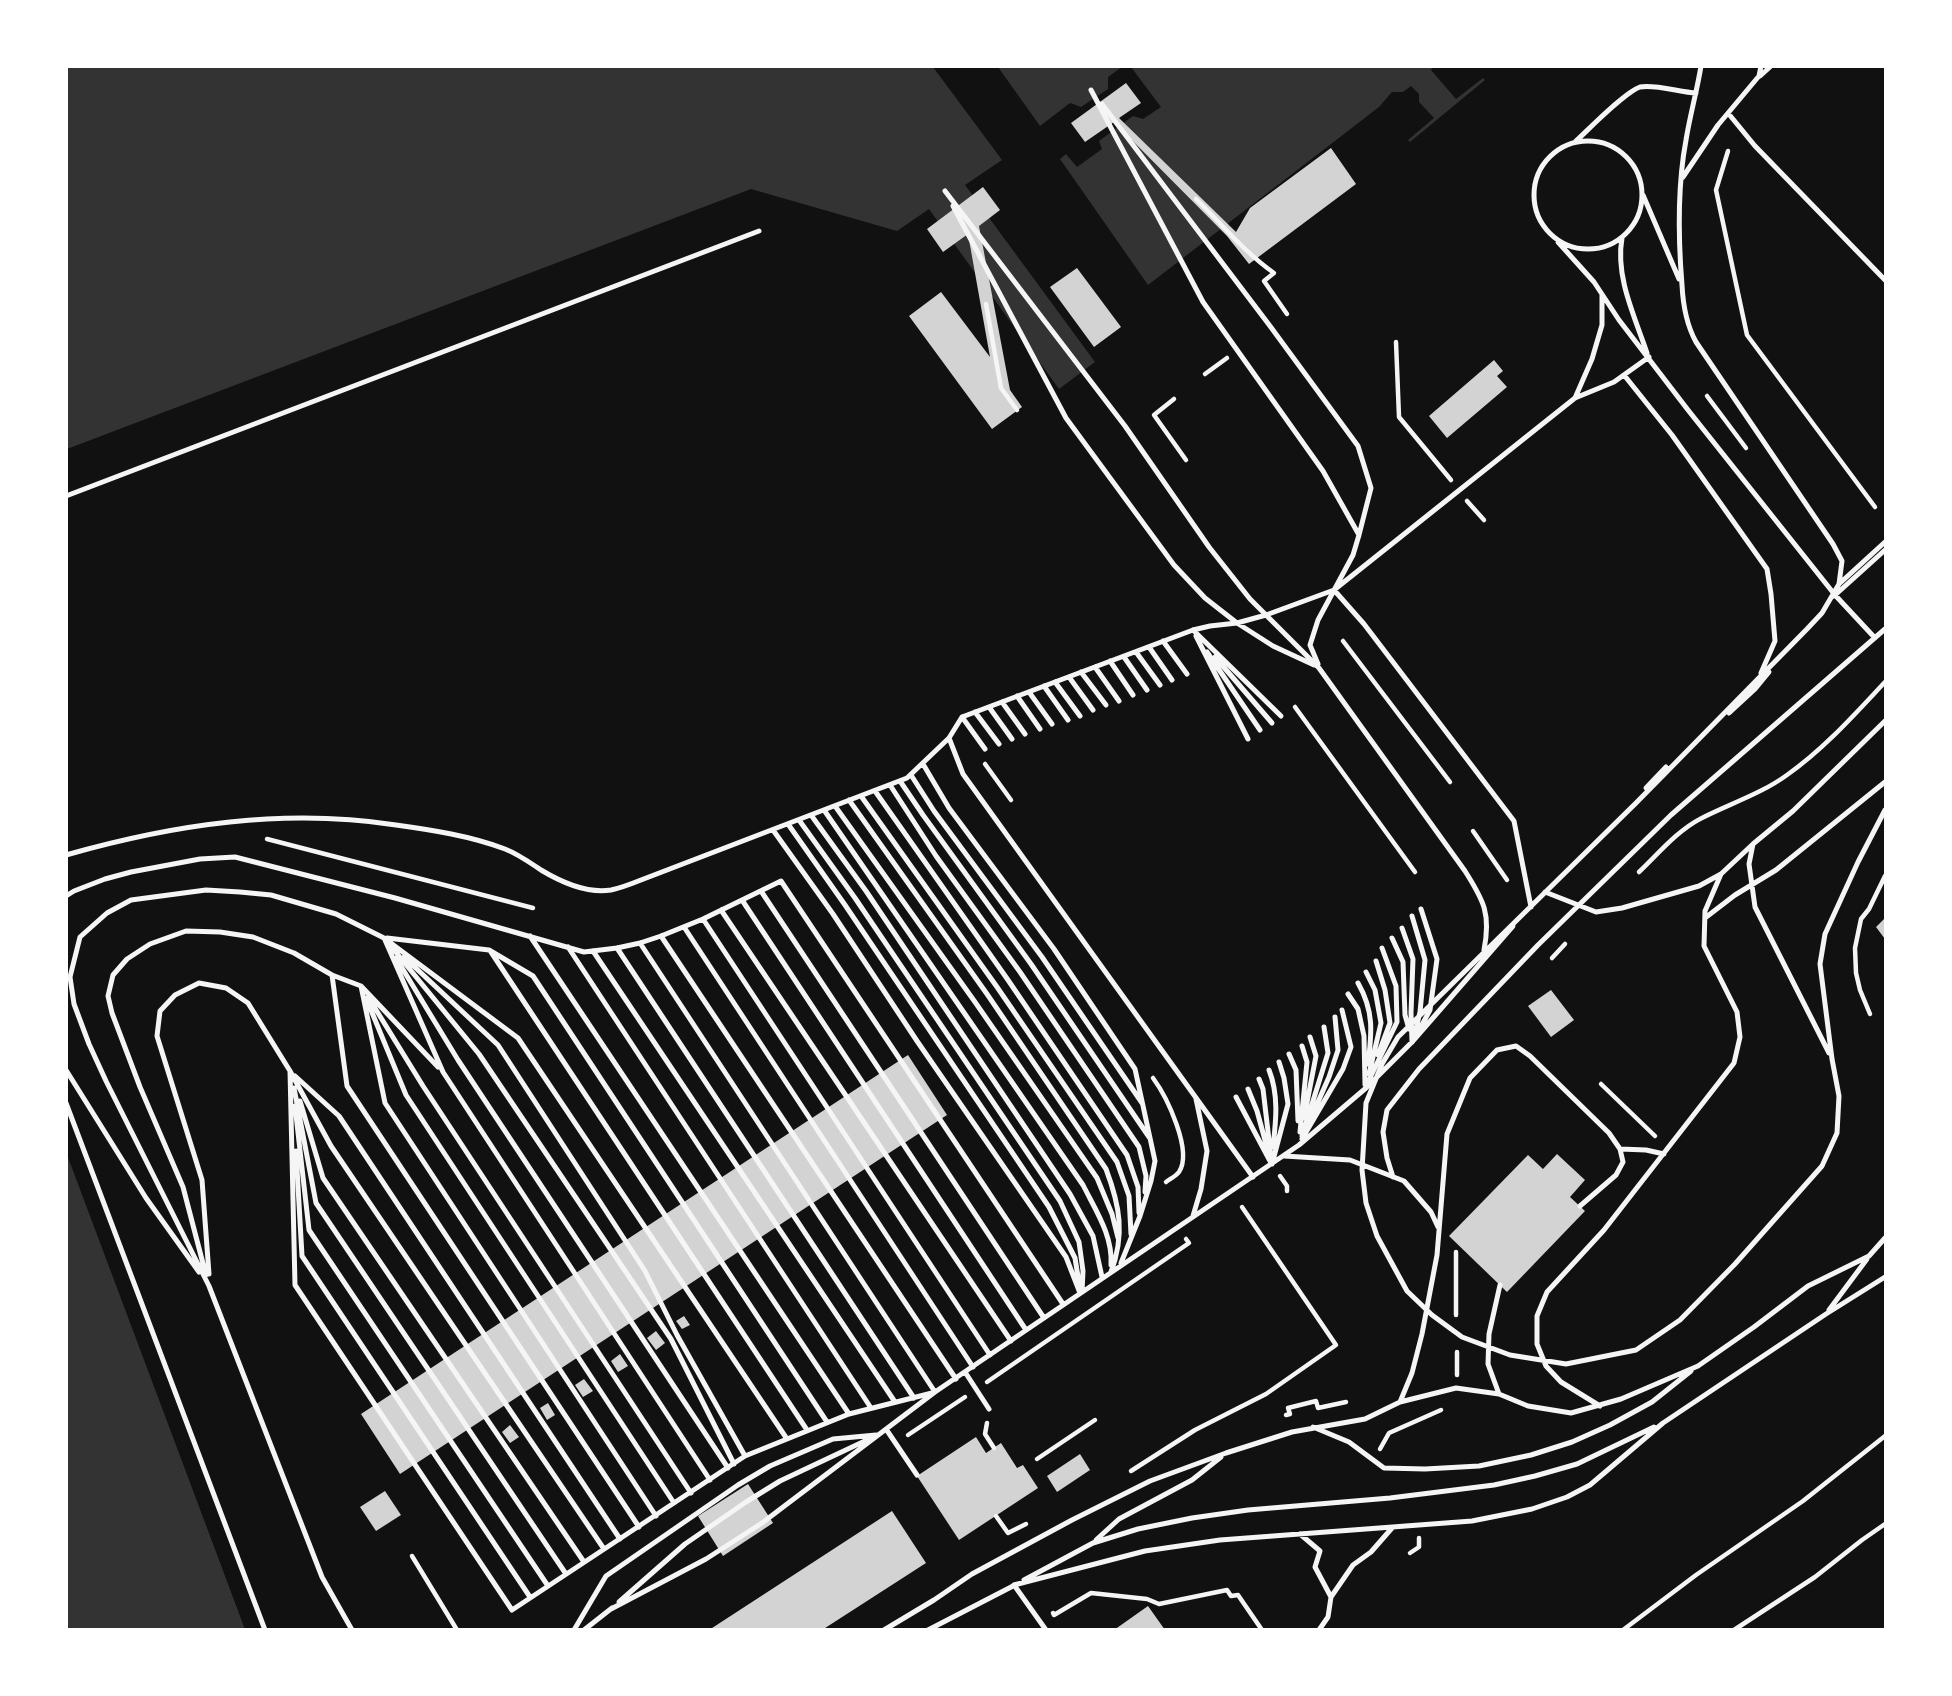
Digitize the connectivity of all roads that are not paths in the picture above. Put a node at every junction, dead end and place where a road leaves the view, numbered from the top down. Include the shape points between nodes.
1 (1701, 66) edge
2 (1761, 66) edge
3 (1771, 66) edge
4 (1759, 76) junction
5 (1696, 93) junction
6 (1728, 113) junction
7 (1576, 142) junction
8 (1681, 179) junction
9 (1643, 195) junction
10 (760, 231) dead end
11 (1622, 238) junction
12 (1558, 242) junction
13 (1885, 280) edge
14 (1682, 285) junction
15 (1602, 293) junction
16 (1649, 357) junction
17 (1624, 375) junction
18 (1575, 398) junction
19 (66, 495) edge
20 (1359, 535) junction
21 (1885, 542) edge
22 (1885, 550) edge
23 (1839, 583) junction
24 (1334, 590) junction
25 (1835, 595) junction
26 (1266, 615) junction
27 (1237, 623) junction
28 (1885, 629) edge
29 (1193, 630) junction
30 (1875, 638) junction
31 (1163, 641) junction
32 (1149, 647) junction
33 (1136, 652) junction
34 (1124, 657) junction
35 (1110, 662) junction
36 (1095, 667) junction
37 (1320, 668) junction
38 (1081, 672) junction
39 (1187, 674) dead end
40 (1069, 677) junction
41 (1172, 680) dead end
42 (1055, 682) junction
43 (1160, 685) dead end
44 (1044, 686) junction
45 (1755, 689) junction
46 (1147, 690) dead end
47 (1030, 692) junction
48 (1133, 695) dead end
49 (1017, 696) junction
50 (1119, 701) dead end
51 (1002, 702) junction
52 (1105, 705) dead end
53 (989, 707) junction
54 (1093, 710) dead end
55 (975, 712) junction
56 (1080, 716) dead end
57 (1281, 716) dead end
58 (962, 717) junction
59 (1068, 720) dead end
60 (1885, 721) edge
61 (1272, 723) dead end
62 (1052, 724) dead end
63 (1040, 729) dead end
64 (1260, 730) dead end
65 (1026, 734) dead end
66 (949, 738) junction
67 (1012, 739) dead end
68 (1248, 739) dead end
69 (999, 744) dead end
70 (985, 749) dead end
71 (923, 764) junction
72 (911, 775) junction
73 (900, 781) junction
74 (1885, 782) edge
75 (890, 785) junction
76 (875, 791) junction
77 (861, 796) junction
78 (849, 800) junction
79 (835, 806) junction
80 (824, 810) junction
81 (1885, 810) edge
82 (811, 815) junction
83 (799, 820) junction
84 (788, 824) junction
85 (773, 830) junction
86 (1753, 844) junction
87 (66, 855) edge
88 (1721, 874) junction
89 (1752, 885) junction
90 (761, 891) junction
91 (1545, 892) junction
92 (66, 896) edge
93 (742, 900) junction
94 (1579, 905) junction
95 (1531, 906) junction
96 (1421, 909) dead end
97 (721, 910) junction
98 (1412, 916) dead end
99 (1705, 918) junction
100 (703, 919) junction
101 (684, 927) junction
102 (1402, 928) dead end
103 (530, 936) junction
104 (661, 936) junction
105 (384, 938) junction
106 (1392, 938) dead end
107 (640, 943) junction
108 (568, 947) junction
109 (617, 948) junction
110 (1382, 948) dead end
111 (489, 950) junction
112 (593, 951) junction
113 (1484, 951) junction
114 (1376, 961) dead end
115 (1366, 972) dead end
116 (332, 975) junction
117 (1358, 983) dead end
118 (361, 986) junction
119 (1348, 994) dead end
120 (1342, 1010) dead end
121 (1335, 1017) dead end
122 (1324, 1027) dead end
123 (1310, 1037) dead end
124 (1412, 1042) junction
125 (1302, 1046) dead end
126 (1289, 1054) dead end
127 (1832, 1059) junction
128 (1279, 1062) dead end
129 (66, 1070) edge
130 (1269, 1070) dead end
131 (290, 1071) junction
132 (443, 1072) junction
133 (1259, 1079) dead end
134 (1248, 1088) dead end
135 (1366, 1088) junction
136 (1196, 1097) junction
137 (1236, 1097) dead end
138 (66, 1103) edge
139 (1144, 1106) junction
140 (1151, 1140) junction
141 (1298, 1145) junction
142 (1620, 1149) junction
143 (1666, 1151) junction
144 (1284, 1156) junction
145 (1272, 1164) junction
146 (1253, 1177) junction
147 (1393, 1177) junction
148 (1145, 1199) junction
149 (1580, 1206) dead end
150 (1140, 1216) junction
151 (1193, 1216) junction
152 (1438, 1229) junction
153 (1131, 1237) junction
154 (1885, 1238) edge
155 (1119, 1241) junction
156 (1869, 1256) junction
157 (1120, 1266) junction
158 (1111, 1272) junction
159 (1102, 1277) junction
160 (1885, 1277) edge
161 (1500, 1285) dead end
162 (209, 1286) junction
163 (1081, 1292) junction
164 (1063, 1304) junction
165 (1826, 1314) junction
166 (1044, 1318) junction
167 (1026, 1330) junction
168 (1011, 1341) junction
169 (990, 1355) junction
170 (1698, 1366) junction
171 (973, 1367) junction
172 (965, 1372) junction
173 (956, 1379) junction
174 (935, 1392) junction
175 (1499, 1394) junction
176 (914, 1398) junction
177 (895, 1402) junction
178 (1400, 1402) junction
179 (1600, 1406) junction
180 (871, 1408) junction
181 (989, 1409) dead end
182 (849, 1414) junction
183 (827, 1422) junction
184 (1663, 1423) junction
185 (1313, 1427) junction
186 (886, 1429) junction
187 (807, 1430) junction
188 (879, 1434) junction
189 (787, 1438) junction
190 (1226, 1453) junction
191 (745, 1456) junction
192 (731, 1466) junction
193 (917, 1475) dead end
194 (710, 1480) junction
195 (691, 1493) junction
196 (674, 1503) junction
197 (656, 1516) junction
198 (639, 1527) junction
199 (1392, 1528) junction
200 (1299, 1533) junction
201 (620, 1539) junction
202 (1093, 1543) junction
203 (604, 1549) junction
204 (583, 1562) junction
205 (566, 1574) junction
206 (1014, 1585) junction
207 (548, 1586) junction
208 (530, 1597) junction
209 (1331, 1597) junction
210 (611, 1609) junction
211 (265, 1629) edge
212 (352, 1629) edge
213 (574, 1629) edge
214 (584, 1629) edge
215 (884, 1629) edge
216 (928, 1629) edge
217 (1046, 1629) edge
218 (1320, 1629) edge

1 - 5 lane
2 - 4 lane
3 - 4 lane
4 - 6 lane
5 - 7 lane via 1639,88
5 - 8 lane
6 - 8 lane
6 - 13 lane
7 - 9 lane via 1591,141 1621,151 1632,162
7 - 12 lane via 1558,149 1536,177 1535,213
8 - 14 lane
9 - 11 lane via 1633,226
9 - 14 lane
10 - 19 lane
11 - 12 lane via 1591,250
11 - 16 lane via 1626,289
12 - 15 lane
14 - 23 lane via 1690,330 1833,544 1842,561
15 - 16 lane
15 - 18 lane via 1602,325
16 - 17 lane
16 - 25 lane
17 - 18 lane
17 - 45 lane via 1767,569 1775,641
18 - 24 lane
20 - 20 lane via 1323,471 1203,302 1091,90 1358,446 1371,488
20 - 24 lane
21 - 23 lane
22 - 25 lane
23 - 113 lane via 1807,629
24 - 26 lane
24 - 37 lane via 1310,645
24 - 95 lane via 1514,821
25 - 30 lane
25 - 45 lane
26 - 27 lane
26 - 27 lane via 1209,547 1125,426 945,191 1066,418 1174,565
26 - 37 lane
27 - 29 lane
27 - 37 lane
28 - 30 lane
29 - 31 lane
29 - 57 lane
29 - 61 lane
29 - 64 lane
29 - 68 lane
30 - 94 lane via 1671,815
31 - 32 lane
31 - 39 lane
32 - 33 lane
32 - 41 lane
33 - 34 lane
33 - 43 lane
34 - 35 lane
34 - 46 lane
35 - 36 lane
35 - 48 lane
36 - 38 lane
36 - 50 lane
37 - 113 lane via 1481,896 1488,932
38 - 40 lane
38 - 52 lane
40 - 42 lane
40 - 54 lane
42 - 44 lane
42 - 56 lane
44 - 47 lane
44 - 59 lane
45 - 91 lane via 1679,754
47 - 49 lane
47 - 62 lane
49 - 51 lane
49 - 63 lane
51 - 53 lane
51 - 65 lane
53 - 55 lane
53 - 67 lane
55 - 58 lane
55 - 69 lane
58 - 66 lane
58 - 70 lane
60 - 86 lane
66 - 71 lane
66 - 136 lane via 976,793
71 - 72 lane
71 - 139 lane via 1135,1069
72 - 73 lane
72 - 139 lane
73 - 75 lane
73 - 140 lane
74 - 89 lane
75 - 76 lane
75 - 148 lane via 1139,1147 1146,1176
76 - 77 lane
76 - 150 lane via 1127,1155 1138,1187
77 - 78 lane
77 - 153 lane via 1117,1162 1129,1196
78 - 79 lane
78 - 155 lane via 1107,1169 1121,1226
79 - 80 lane
79 - 155 lane via 1097,1178
80 - 82 lane
80 - 158 lane via 1083,1185 1105,1228 1112,1252
81 - 127 lane via 1825,934 1819,964
82 - 83 lane
82 - 159 lane via 1070,1194 1093,1236
83 - 84 lane
83 - 163 lane via 1060,1201 1079,1241
84 - 85 lane
84 - 163 lane via 1049,1207 1075,1258
85 - 87 lane via 641,880 593,892 559,880 520,855 491,844 339,817 219,822
85 - 163 lane via 1066,1257
86 - 88 lane
86 - 89 lane via 1749,863
88 - 94 lane via 1699,886 1622,908 1596,912
88 - 99 lane
89 - 99 lane
89 - 127 lane via 1755,907
90 - 93 lane
90 - 164 lane via 781,881
90 - 166 lane
91 - 94 lane
91 - 95 lane
92 - 103 lane via 131,872 200,859 235,858
93 - 97 lane
93 - 167 lane
94 - 147 lane via 1419,1069 1387,1110 1383,1132
95 - 124 lane
96 - 124 lane via 1437,959 1430,1010
97 - 100 lane
97 - 168 lane
98 - 124 lane via 1425,960
99 - 143 lane via 1704,946 1737,1012 1740,1037 1734,1063
100 - 101 lane
100 - 169 lane
101 - 104 lane
101 - 171 lane
102 - 124 lane via 1413,959
103 - 108 lane
103 - 182 lane
104 - 107 lane
104 - 173 lane
105 - 111 lane
105 - 132 lane
105 - 162 lane via 336,914 271,895 206,890 131,900 107,913 80,937 70,977 74,1004 115,1101
105 - 189 lane via 517,1038
105 - 191 lane via 498,1045 645,1270
105 - 192 lane via 458,1060
105 - 192 lane via 479,1054 671,1339
106 - 124 lane via 1404,962 1405,1015
107 - 109 lane
107 - 174 lane
108 - 112 lane
108 - 180 lane
109 - 112 lane
109 - 176 lane
110 - 135 lane via 1396,986 1397,1022
111 - 183 lane via 533,976
111 - 187 lane
112 - 177 lane
113 - 127 lane via 1398,1037 1382,1064 1366,1103 1362,1170 1377,1236 1407,1291 1462,1337 1510,1355 1566,1364 1636,1350 1680,1320 1822,1166 1837,1133 1839,1096
114 - 135 lane via 1390,1023
115 - 135 lane via 1375,990 1381,1023
116 - 118 lane
116 - 162 lane via 295,953 253,937 187,931 150,944 113,975 108,996 112,1013 183,1187
116 - 198 lane via 347,1086
117 - 135 lane via 1367,999 1372,1028
118 - 132 lane
118 - 195 lane
118 - 196 lane via 405,1095
118 - 197 lane via 385,1103
119 - 135 lane via 1358,1009 1364,1036
120 - 141 lane via 1351,1047
121 - 141 lane via 1338,1050
122 - 141 lane via 1328,1053
123 - 141 lane via 1316,1056
124 - 135 lane
125 - 141 lane via 1307,1062
126 - 141 lane via 1296,1070
128 - 145 lane via 1288,1104
129 - 162 lane via 146,1198
130 - 145 lane via 1276,1112
131 - 162 lane via 248,1003 226,988 199,982 175,995 160,1011 157,1036 202,1180
131 - 201 lane via 339,1116
131 - 203 lane via 331,1146
131 - 204 lane via 323,1178
131 - 205 lane via 316,1203
131 - 207 lane via 309,1230
131 - 208 lane via 302,1256
131 - 208 lane via 295,1285 512,1609
132 - 194 lane
133 - 145 lane
134 - 145 lane
135 - 141 lane
136 - 146 lane
136 - 151 lane via 1207,1151
137 - 145 lane
138 - 211 lane
139 - 140 lane
140 - 148 lane via 1155,1161
141 - 144 lane
142 - 143 lane
142 - 149 lane via 1623,1162 1616,1175
142 - 152 lane via 1530,1056 1516,1046 1497,1050 1469,1078 1447,1134
143 - 179 lane via 1605,1230 1547,1292 1538,1316 1537,1344 1546,1366
144 - 145 lane
144 - 147 lane via 1350,1160
145 - 146 lane
146 - 151 lane
147 - 152 lane via 1404,1181 1431,1212
148 - 150 lane
150 - 153 lane
151 - 157 lane
152 - 178 lane via 1422,1334
153 - 157 lane
154 - 156 lane
155 - 158 lane
156 - 165 lane
156 - 170 lane via 1808,1286
157 - 158 lane
158 - 159 lane
159 - 163 lane
160 - 165 lane
161 - 175 lane via 1489,1334 1488,1364
162 - 212 lane via 322,1577
163 - 164 lane
164 - 166 lane
165 - 184 lane
166 - 167 lane
167 - 168 lane
168 - 169 lane
169 - 171 lane
170 - 179 lane
170 - 185 lane via 1652,1402 1610,1425 1531,1455 1479,1466 1384,1468 1349,1442
171 - 172 lane
172 - 173 lane
172 - 181 lane
173 - 174 lane
174 - 176 lane
174 - 186 lane
175 - 178 lane via 1456,1388
175 - 179 lane via 1528,1406 1571,1413
176 - 177 lane
177 - 180 lane
178 - 185 lane via 1364,1419
180 - 182 lane
182 - 183 lane
183 - 187 lane
184 - 199 lane via 1590,1485 1567,1497 1472,1521
184 - 202 lane via 1577,1464 1493,1485 1192,1518
185 - 190 lane
186 - 188 lane
186 - 193 lane
187 - 189 lane
188 - 210 lane via 706,1559
188 - 210 lane via 780,1480 746,1502 685,1544
188 - 213 lane via 833,1439 738,1485 606,1576
189 - 191 lane
190 - 202 lane via 1192,1480 1119,1519
190 - 215 lane via 1150,1481 1072,1520
191 - 192 lane
192 - 194 lane
194 - 195 lane
195 - 196 lane
196 - 197 lane
197 - 198 lane
198 - 201 lane
199 - 200 lane
199 - 209 lane via 1353,1565
200 - 206 lane via 1145,1551
200 - 209 lane via 1320,1551 1315,1567
201 - 203 lane
202 - 206 lane
203 - 204 lane
204 - 205 lane
205 - 207 lane
206 - 216 lane
206 - 217 lane
207 - 208 lane
209 - 218 lane via 1328,1617
210 - 214 lane

